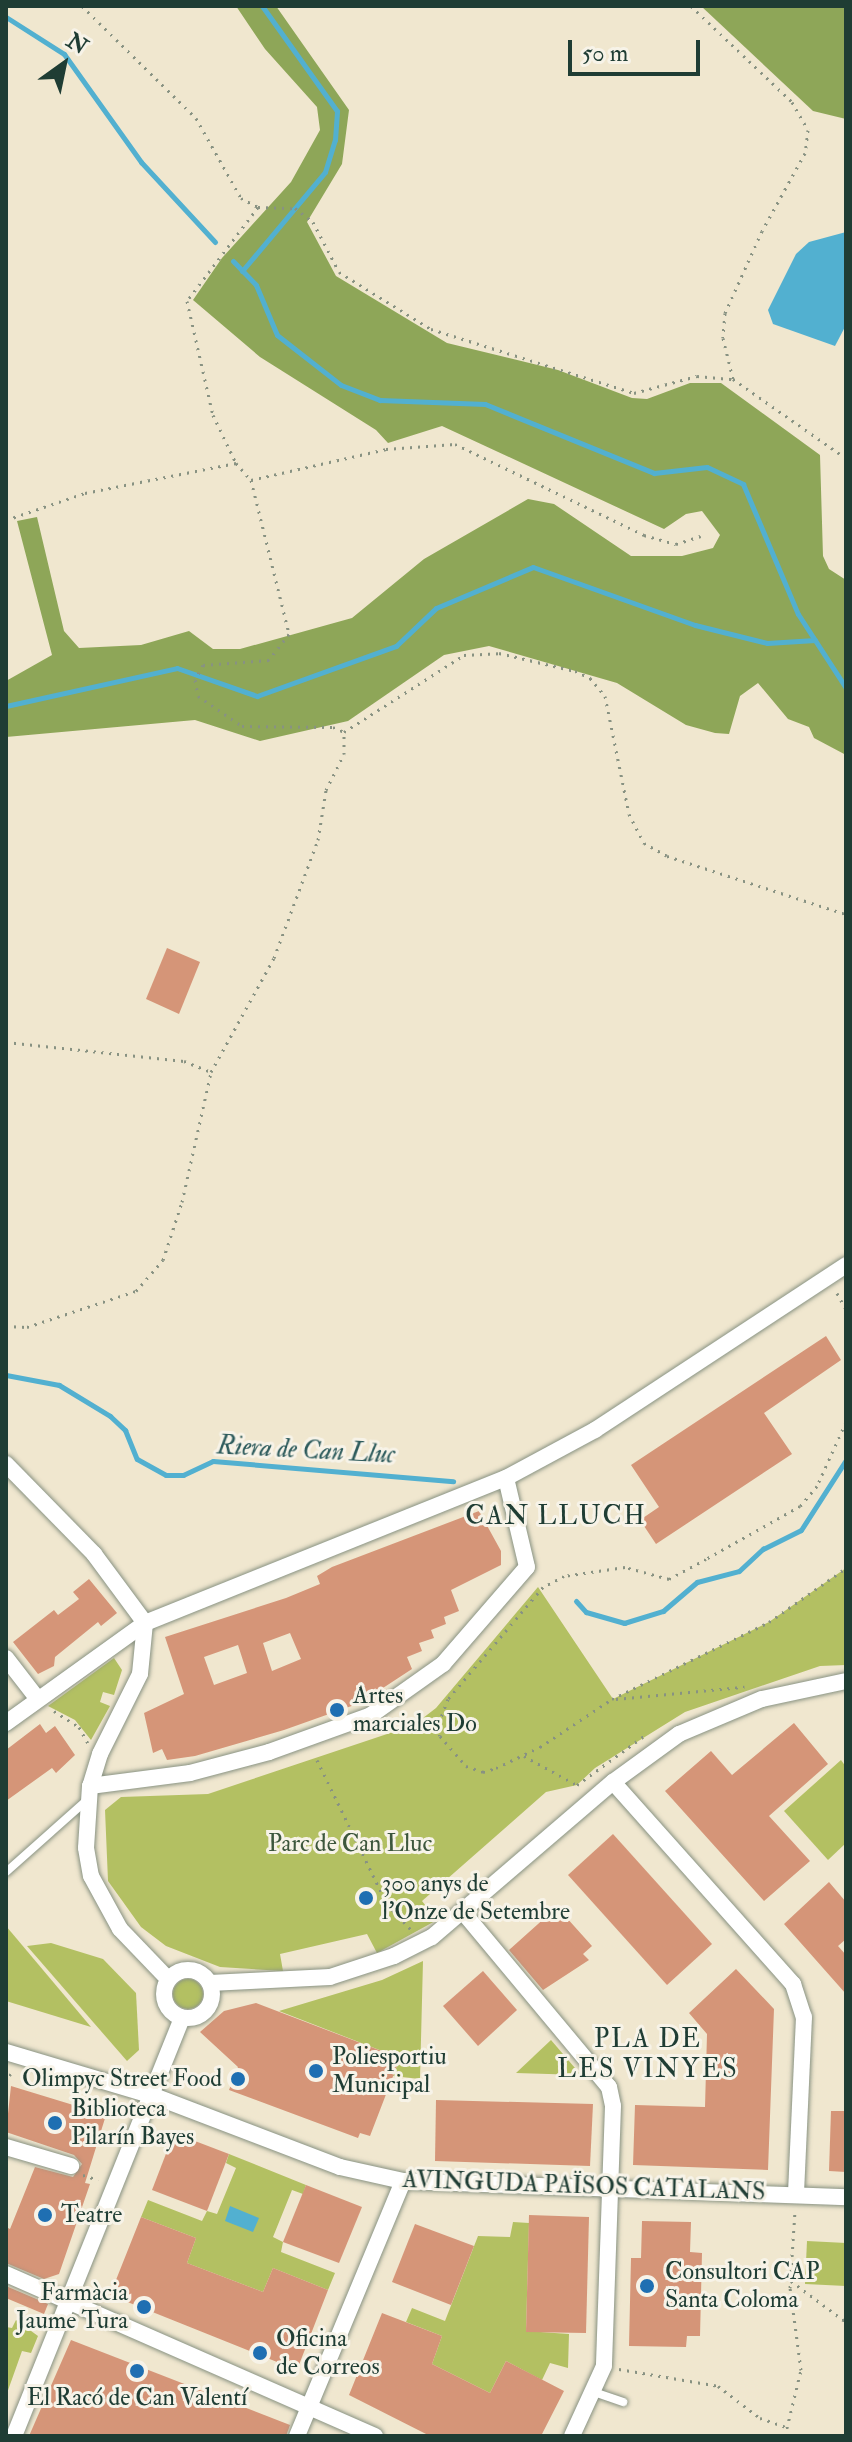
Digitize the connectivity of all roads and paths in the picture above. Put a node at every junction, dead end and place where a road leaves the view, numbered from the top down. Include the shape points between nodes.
1 (82, 6) edge
2 (691, 6) edge
3 (258, 207) junction
4 (733, 379) junction
5 (846, 458) edge
6 (236, 463) junction
7 (251, 480) junction
8 (6, 520) edge
9 (701, 536) dead end
10 (344, 732) junction
11 (846, 914) edge
12 (6, 1042) edge
13 (211, 1072) junction
14 (846, 1265) edge
15 (6, 1326) edge
16 (846, 1422) edge
17 (6, 1464) edge
18 (506, 1478) junction
19 (846, 1568) edge
20 (145, 1623) junction
21 (6, 1658) edge
22 (846, 1681) edge
23 (748, 1687) dead end
24 (612, 1699) junction
25 (40, 1703) junction
26 (6, 1723) edge
27 (91, 1748) dead end
28 (524, 1756) junction
29 (317, 1760) dead end
30 (613, 1782) junction
31 (577, 1785) dead end
32 (90, 1792) junction
33 (6, 1872) edge
34 (463, 1912) junction
35 (415, 1934) dead end
36 (168, 1979) junction
37 (210, 1983) junction
38 (182, 2018) junction
39 (6, 2052) edge
40 (154, 2096) junction
41 (6, 2147) edge
42 (71, 2166) dead end
43 (403, 2181) junction
44 (608, 2189) junction
45 (796, 2195) junction
46 (846, 2197) edge
47 (6, 2274) edge
48 (790, 2280) junction
49 (69, 2300) junction
50 (846, 2322) edge
51 (604, 2366) junction
52 (594, 2392) junction
53 (623, 2402) dead end
54 (312, 2405) junction
55 (789, 2428) junction
56 (14, 2436) edge
57 (297, 2436) edge
58 (375, 2436) edge
59 (572, 2436) edge
60 (785, 2436) edge

1 - 3 path via 196,118 225,177 241,198
2 - 4 path via 792,102 808,130 805,153 725,313 723,338
3 - 4 path via 295,208 313,222 339,272 450,338 634,393 697,376
3 - 6 path via 187,301 210,404
4 - 5 path
6 - 7 path
6 - 8 path via 85,493
7 - 9 path via 386,449 455,444 644,535 676,544
7 - 10 path via 289,634 269,660 203,665 195,680 198,696 242,726 333,727
10 - 11 path via 464,655 499,653 575,671 590,678 605,696 629,814 644,843 667,856
10 - 13 path via 344,754 326,790 318,840 274,958
12 - 13 path via 184,1061
13 - 15 path via 182,1202 151,1280 100,1304 27,1327
14 - 18 street via 595,1430
16 - 28 path via 817,1486 800,1506 706,1559 669,1579 625,1567 564,1576 543,1587 448,1699 437,1727 466,1766 483,1772
17 - 20 street via 94,1554
18 - 20 street
18 - 32 street via 527,1567 443,1664 371,1715 269,1752
19 - 24 path via 769,1622
20 - 25 street
20 - 32 street via 140,1674 100,1754
21 - 25 street
22 - 30 street via 802,1688 720,1715 679,1734
23 - 24 path
24 - 28 path
25 - 26 street
25 - 27 path via 79,1727
28 - 31 path
29 - 35 path via 387,1904
30 - 34 street
30 - 45 street via 793,1984 804,2017
32 - 33 lane
32 - 36 street via 86,1848 102,1902
34 - 37 street via 432,1937 358,1971 289,1982
34 - 44 street via 607,2083 613,2106
36 - 37 street via 190,1970
36 - 38 street via 164,2002
37 - 38 street via 212,1999 204,2013
38 - 40 street
39 - 40 street, AVINGUDA PAÏSOS CATALANS
40 - 43 street, AVINGUDA PAÏSOS CATALANS via 340,2167
40 - 49 street
41 - 42 street
43 - 44 street, AVINGUDA PAÏSOS CATALANS
43 - 54 street
44 - 45 street, AVINGUDA PAÏSOS CATALANS
44 - 51 street
45 - 46 street, AVINGUDA PAÏSOS CATALANS
45 - 48 path
47 - 49 street
48 - 50 path
48 - 55 path via 801,2370
49 - 54 street
49 - 56 street
51 - 52 street
51 - 55 path via 718,2386 760,2418
52 - 53 lane
52 - 59 street
54 - 57 street
54 - 58 street
55 - 60 path

